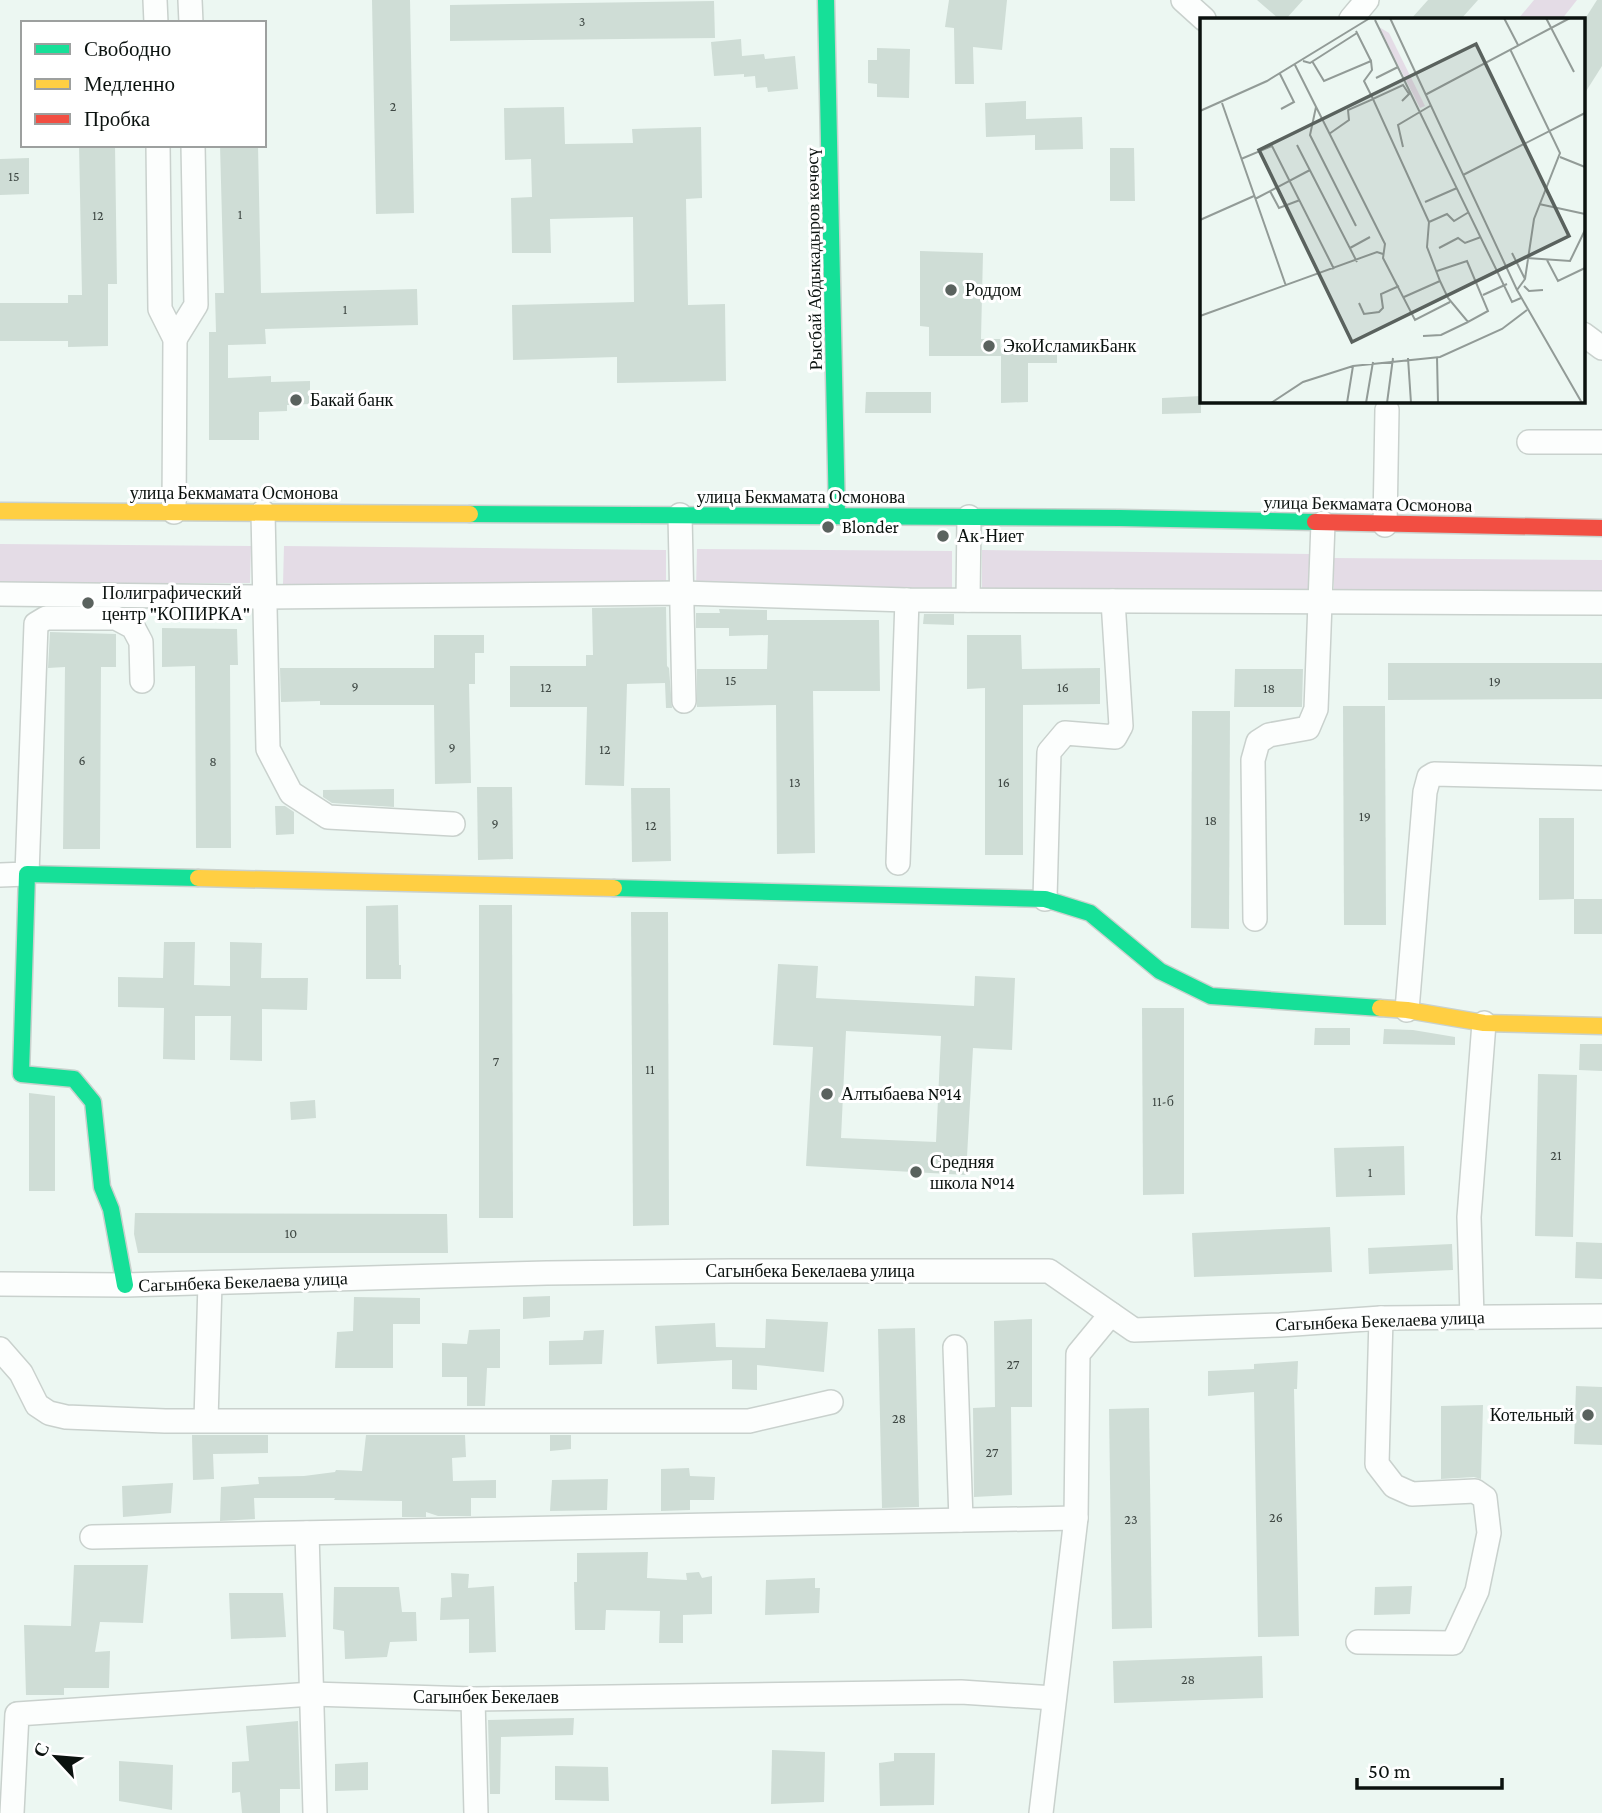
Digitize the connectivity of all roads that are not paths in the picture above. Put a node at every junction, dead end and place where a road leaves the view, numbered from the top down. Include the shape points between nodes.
1 (155, 0) edge
2 (190, 0) edge
3 (826, 0) edge
4 (1184, 0) edge
5 (1367, 0) edge
6 (1203, 18) edge
7 (1353, 18) edge
8 (156, 21) edge
9 (191, 21) edge
10 (158, 147) edge
11 (193, 147) edge
12 (1584, 335) edge
13 (174, 340) junction
14 (1602, 348) edge
15 (1387, 410) dead end
16 (1530, 442) dead end
17 (1602, 442) edge
18 (0, 511) edge
19 (174, 512) junction
20 (263, 512) junction
21 (680, 515) junction
22 (837, 516) junction
23 (970, 517) junction
24 (1323, 523) junction
25 (1385, 524) junction
26 (1602, 528) edge
27 (682, 593) junction
28 (0, 594) edge
29 (264, 597) junction
30 (907, 600) junction
31 (968, 600) junction
32 (1113, 601) junction
33 (1321, 603) junction
34 (1602, 603) edge
35 (142, 681) dead end
36 (684, 701) dead end
37 (1602, 778) edge
38 (453, 824) dead end
39 (898, 863) dead end
40 (27, 874) junction
41 (0, 875) edge
42 (1045, 899) junction
43 (1255, 919) dead end
44 (1406, 1010) junction
45 (1484, 1023) junction
46 (1602, 1026) edge
47 (210, 1283) junction
48 (0, 1284) edge
49 (125, 1285) junction
50 (1111, 1314) junction
51 (1602, 1316) edge
52 (1472, 1317) junction
53 (1381, 1318) junction
54 (955, 1347) dead end
55 (0, 1349) edge
56 (831, 1402) dead end
57 (206, 1420) junction
58 (1076, 1518) junction
59 (961, 1520) junction
60 (307, 1533) junction
61 (92, 1537) dead end
62 (1358, 1642) dead end
63 (312, 1694) junction
64 (473, 1699) junction
65 (1054, 1699) junction
66 (12, 1813) edge
67 (315, 1813) edge
68 (476, 1813) edge
69 (1041, 1813) edge

1 - 8 street
2 - 9 street
3 - 22 main road, Рысбай Абдыкадыров көчөсү
4 - 6 street
5 - 7 street
10 - 13 street via 160,309
11 - 13 street via 196,305
12 - 14 street
13 - 19 street
15 - 25 street
16 - 17 street
18 - 19 main road, улица Бекмамата Осмонова
19 - 20 main road, улица Бекмамата Осмонова
20 - 21 main road, улица Бекмамата Осмонова
20 - 29 street
21 - 22 main road, улица Бекмамата Осмонова
21 - 27 street
22 - 23 main road, улица Бекмамата Осмонова
23 - 24 main road, улица Бекмамата Осмонова
23 - 31 street
24 - 25 main road, улица Бекмамата Осмонова
24 - 33 street
25 - 26 main road, улица Бекмамата Осмонова
27 - 29 street
27 - 30 street
27 - 36 street
28 - 29 street
29 - 38 street via 268,749 291,793 328,817
30 - 31 street
30 - 39 street
31 - 32 street
32 - 33 street
32 - 42 street via 1121,726 1115,737 1065,733 1049,752
33 - 34 street
33 - 43 street via 1316,709 1308,728 1269,735 1258,742 1253,760
35 - 40 street via 141,642 133,627 116,618 46,618 36,624
37 - 44 street via 1430,777
40 - 41 street
40 - 42 main road
40 - 49 main road via 21,1074 74,1079 93,1102 102,1187 111,1209
42 - 44 main road via 1090,913 1160,971 1211,996
44 - 45 main road
45 - 46 main road
45 - 52 street via 1469,1217
47 - 49 street, Сагынбека Бекелаева улица
47 - 50 street, Сагынбека Бекелаева улица via 547,1273 1049,1271
47 - 57 street
48 - 49 street, Сагынбека Бекелаева улица
50 - 53 street, Сагынбека Бекелаева улица via 1134,1329
50 - 58 street via 1078,1354
51 - 52 street, Сагынбека Бекелаева улица
52 - 53 street, Сагынбека Бекелаева улица
53 - 62 street via 1377,1464 1394,1486 1412,1494 1475,1491 1485,1498 1489,1533 1477,1591 1453,1643
54 - 59 street
55 - 57 street via 21,1373 37,1405 50,1413
56 - 57 street via 748,1421
58 - 59 street
58 - 65 street
59 - 60 street
60 - 61 street
60 - 63 street
63 - 64 street, Сагынбек Бекелаев
63 - 66 street, Сагынбек Бекелаев via 17,1714
63 - 67 street
64 - 65 street, Сагынбек Бекелаев via 961,1692
64 - 68 street
65 - 69 street

